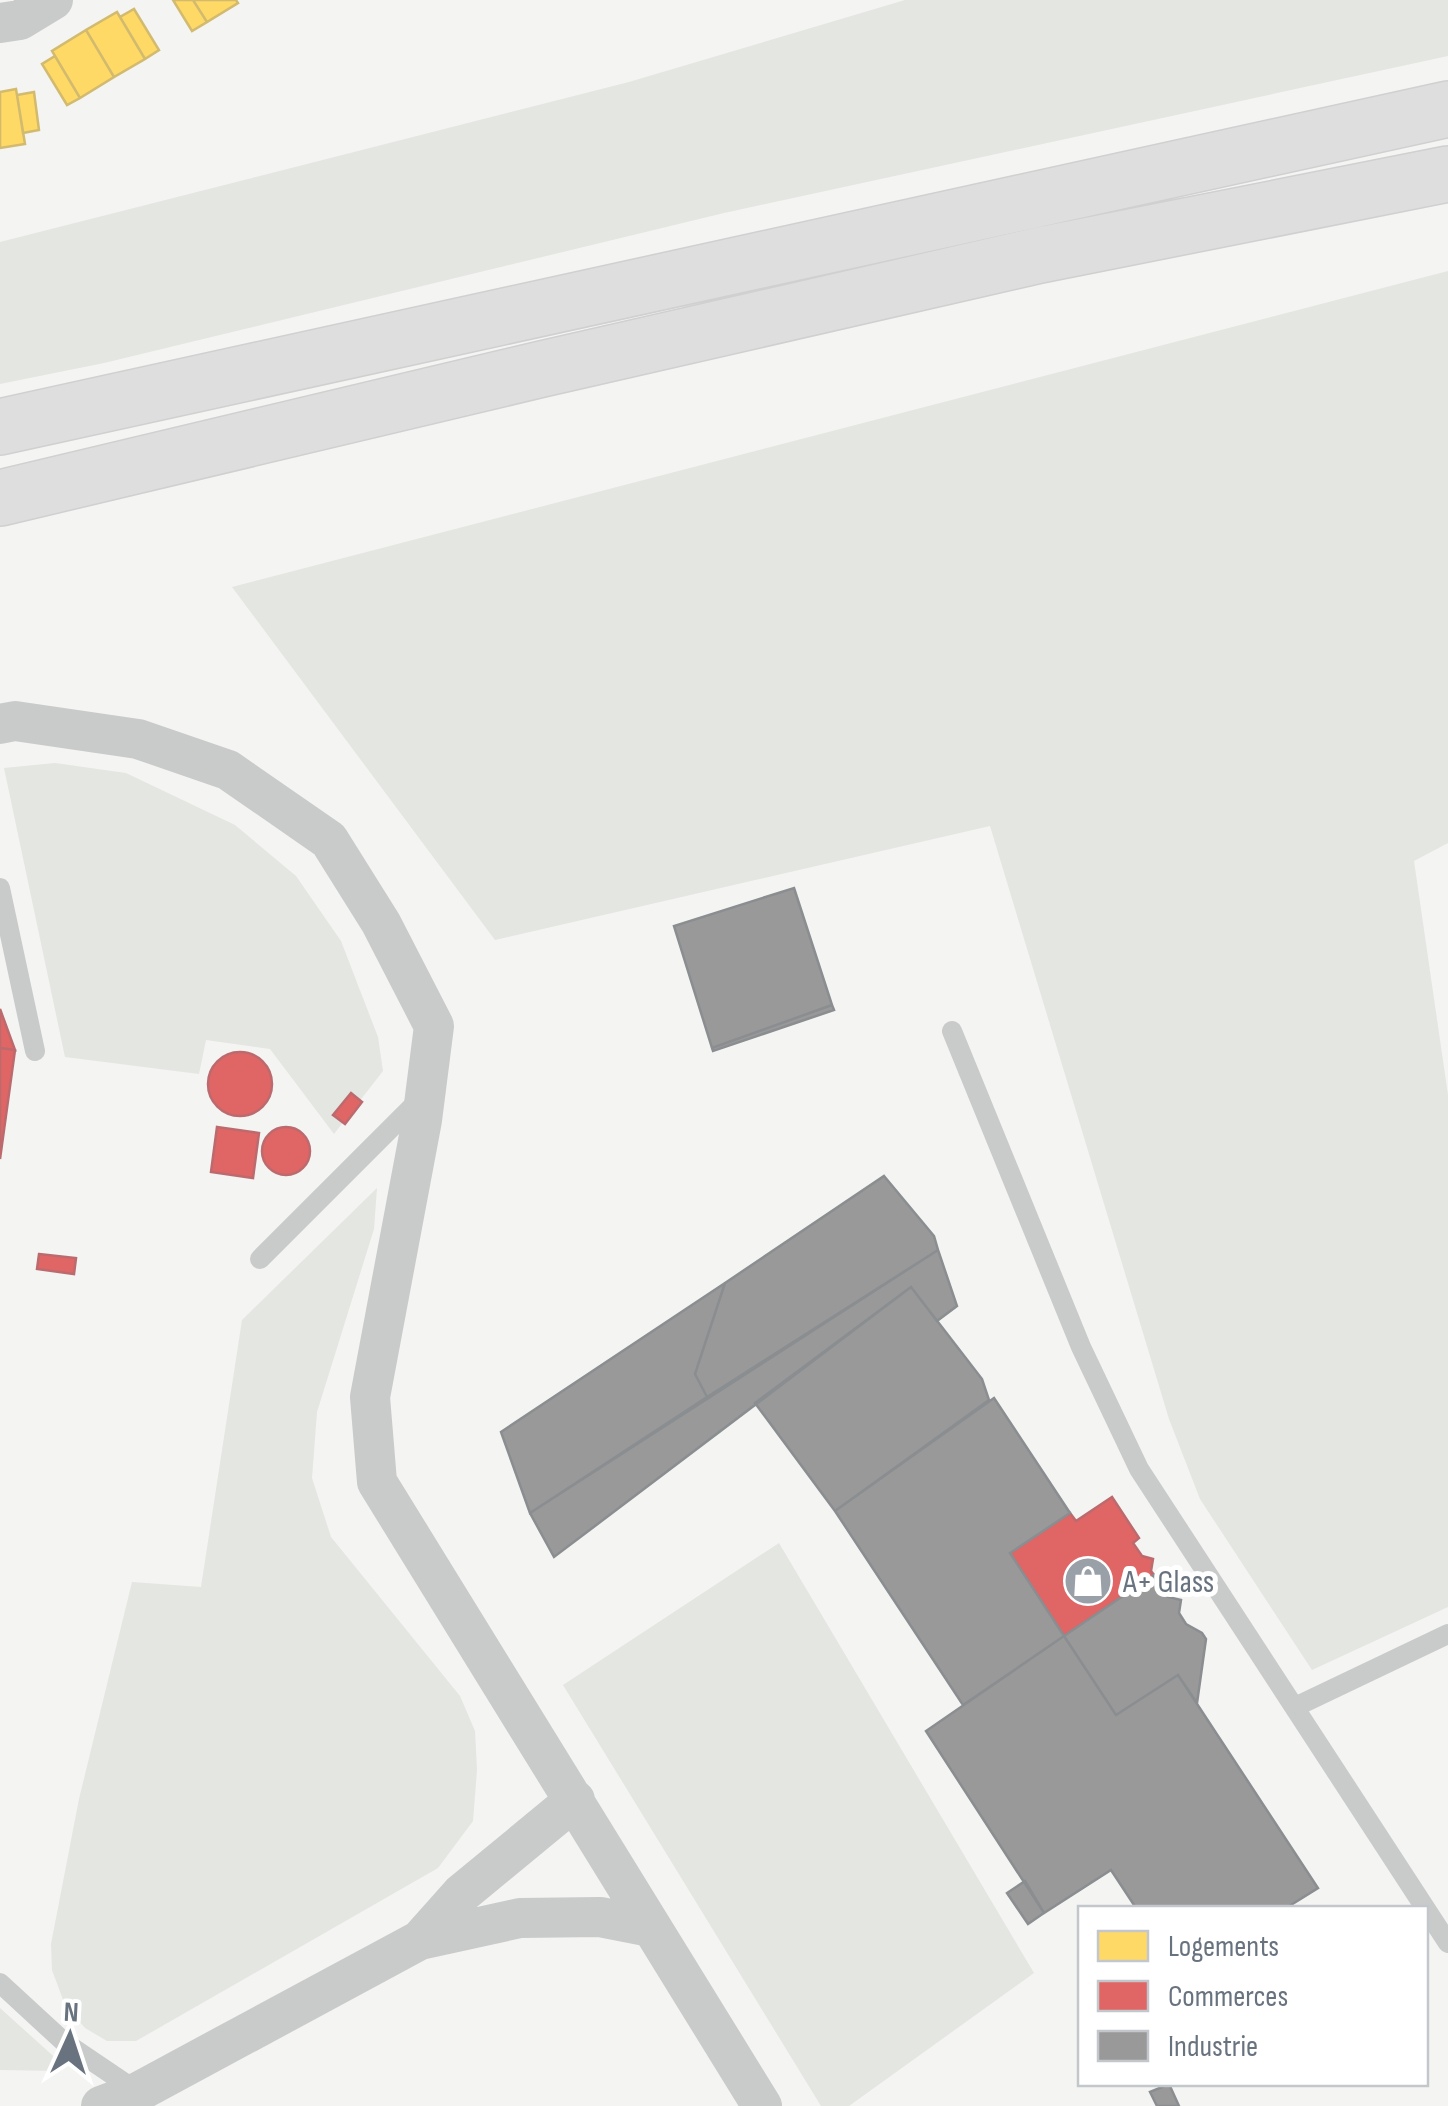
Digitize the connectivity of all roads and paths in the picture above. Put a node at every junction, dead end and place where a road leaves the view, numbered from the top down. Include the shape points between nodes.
1 (53, 0) edge
2 (0, 23) edge
3 (1448, 109) edge
4 (1448, 174) edge
5 (0, 428) edge
6 (0, 498) edge
7 (0, 724) edge
8 (0, 888) edge
9 (952, 1031) dead end
10 (36, 1051) dead end
11 (426, 1093) junction
12 (260, 1259) dead end
13 (1448, 1634) edge
14 (1295, 1706) junction
15 (575, 1800) junction
16 (652, 1927) junction
17 (1444, 1929) edge
18 (420, 1940) junction
19 (0, 1983) edge
20 (119, 2099) edge
21 (762, 2106) edge

1 - 2 street via 20,20
3 - 5 highway
4 - 6 highway via 1040,255
7 - 11 street via 138,739 228,770 329,840 434,1026
8 - 10 lane
9 - 14 lane via 1081,1346 1139,1469
11 - 12 lane
11 - 15 street via 370,1397 377,1482
13 - 14 lane
14 - 17 lane
15 - 16 street
15 - 18 street via 462,1894
16 - 18 street via 600,1917 520,1918
16 - 21 street
18 - 20 street
19 - 20 lane

